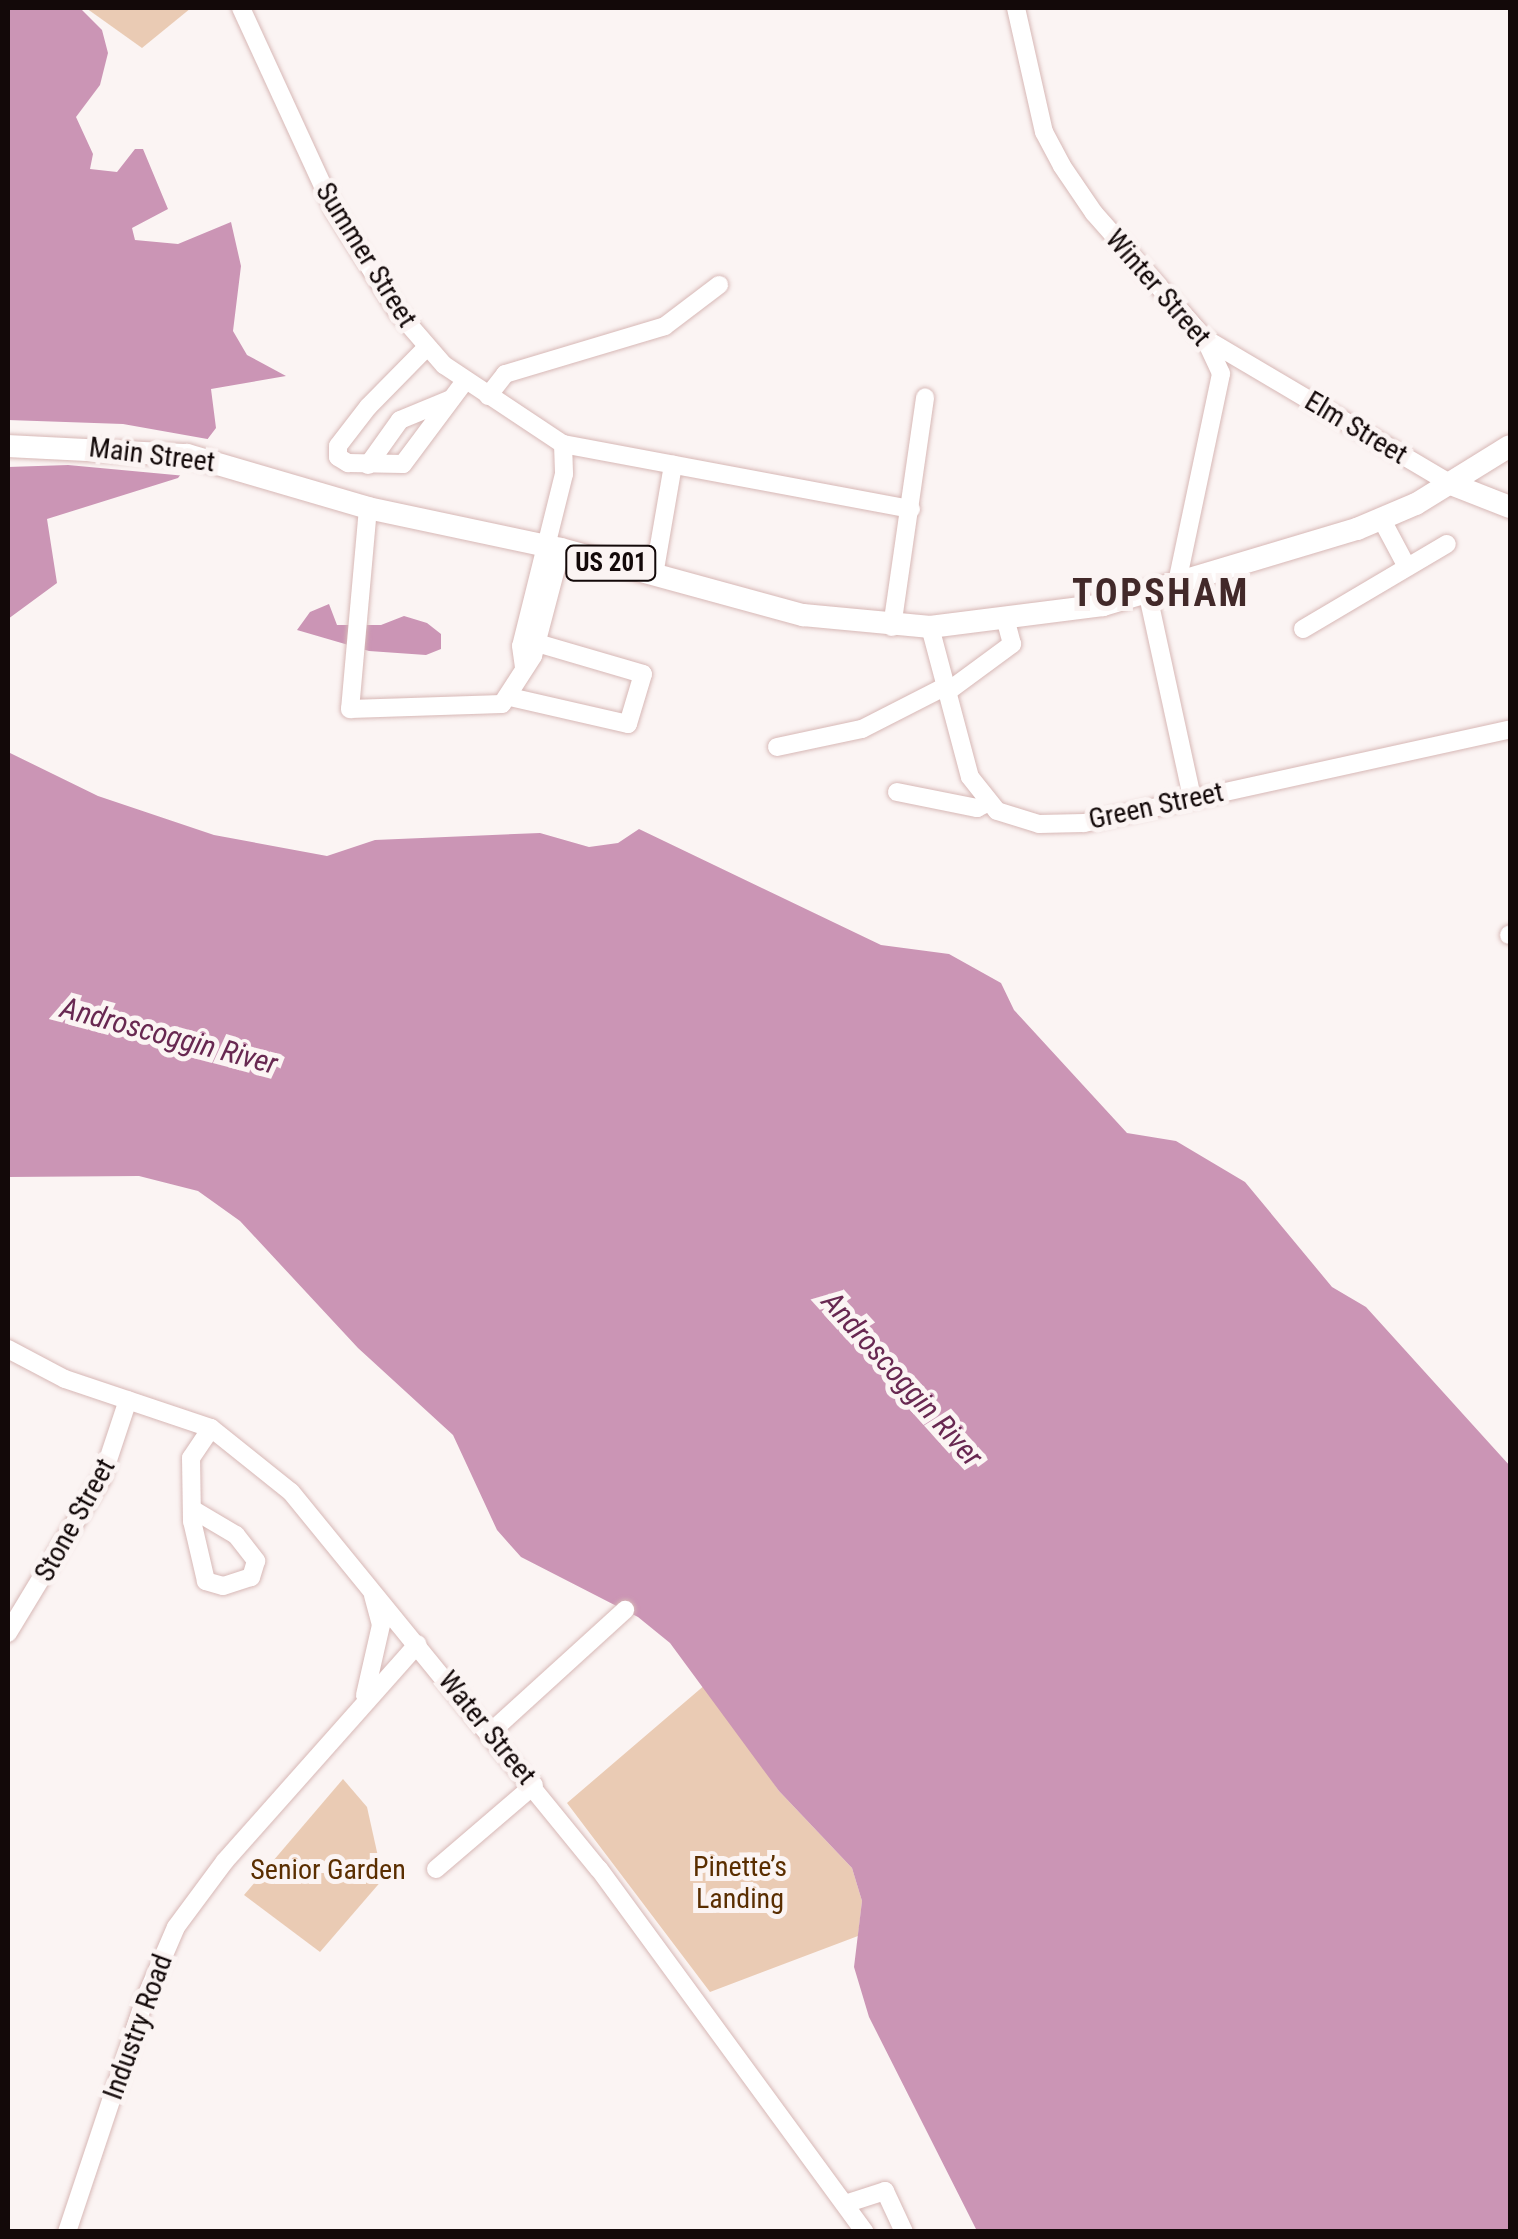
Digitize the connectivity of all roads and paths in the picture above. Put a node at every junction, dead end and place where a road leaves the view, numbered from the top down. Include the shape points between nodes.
1 (241, 8) edge
2 (1016, 8) edge
3 (719, 285) dead end
4 (1205, 339) junction
5 (427, 347) junction
6 (466, 381) junction
7 (488, 396) junction
8 (925, 397) dead end
9 (451, 399) junction
10 (563, 444) junction
11 (8, 446) edge
12 (1510, 446) edge
13 (368, 465) junction
14 (673, 466) junction
15 (1451, 484) junction
16 (1510, 507) edge
17 (368, 508) junction
18 (911, 508) junction
19 (1382, 520) junction
20 (1447, 544) dead end
21 (554, 548) junction
22 (1407, 568) junction
23 (654, 575) junction
24 (1177, 582) junction
25 (1147, 591) junction
26 (1006, 621) junction
27 (892, 627) junction
28 (930, 628) junction
29 (1303, 629) dead end
30 (537, 643) junction
31 (524, 668) junction
32 (947, 689) junction
33 (510, 697) junction
34 (1510, 730) edge
35 (776, 746) dead end
36 (898, 792) dead end
37 (1192, 798) junction
38 (986, 804) junction
39 (8, 1349) edge
40 (128, 1400) junction
41 (212, 1428) junction
42 (192, 1509) junction
43 (372, 1590) junction
44 (625, 1610) dead end
45 (8, 1634) edge
46 (418, 1644) junction
47 (361, 1705) junction
48 (492, 1731) junction
49 (534, 1785) junction
50 (436, 1869) dead end
51 (848, 2203) junction
52 (67, 2232) edge
53 (865, 2232) edge
54 (904, 2232) edge

1 - 5 street, Summer Street via 335,212
2 - 4 street, Winter Street via 1040,118 1062,166 1094,213
3 - 7 street via 665,326 505,374
4 - 15 street, Elm Street
4 - 24 street, Winter Street via 1222,394
5 - 6 street, Summer Street
5 - 13 street via 338,446 338,456 348,463
6 - 7 street, Summer Street
6 - 9 street
7 - 10 street, Summer Street
8 - 18 street
9 - 13 street via 400,420
9 - 13 street via 403,464
10 - 14 street, Summer Street
10 - 21 street
11 - 17 main road, Main Street / US 201 via 186,455 295,481
12 - 15 main road
14 - 18 street, Summer Street
14 - 23 street
15 - 16 main road, Elm Street
15 - 19 main road
17 - 21 main road, US 201
17 - 33 street via 350,709 483,708
18 - 27 street
19 - 22 street
19 - 24 main road, US 201
20 - 22 street
21 - 23 main road, US 201
21 - 30 street
21 - 31 street via 521,646
22 - 29 street
23 - 27 main road, US 201 via 803,616
24 - 25 main road, US 201
25 - 26 main road, US 201
25 - 37 street
26 - 28 main road, US 201
26 - 32 street via 1012,644
27 - 28 main road, US 201
28 - 32 street
30 - 31 street
30 - 33 street via 643,674 628,724
31 - 33 street
32 - 35 street via 862,729
32 - 38 street via 970,777
34 - 37 street, Green Street
36 - 38 street, Green Street via 977,808
37 - 38 street, Green Street via 1084,823 1039,824
39 - 40 street, Water Street via 64,1379
40 - 41 street, Water Street
40 - 45 street, Stone Street via 102,1478
41 - 42 street via 191,1458
41 - 43 street, Water Street via 268,1468
42 - 42 street via 206,1581 222,1586 252,1577 256,1560 236,1535
43 - 46 street, Water Street
43 - 47 street, Industry Road via 381,1624 379,1655
44 - 48 street
46 - 47 street, Industry Road
46 - 48 street, Water Street
47 - 52 street, Industry Road via 176,1927 145,1998
48 - 49 street, Water Street
49 - 50 street
49 - 51 street, Water Street
51 - 53 street, Water Street
51 - 54 street via 885,2191

